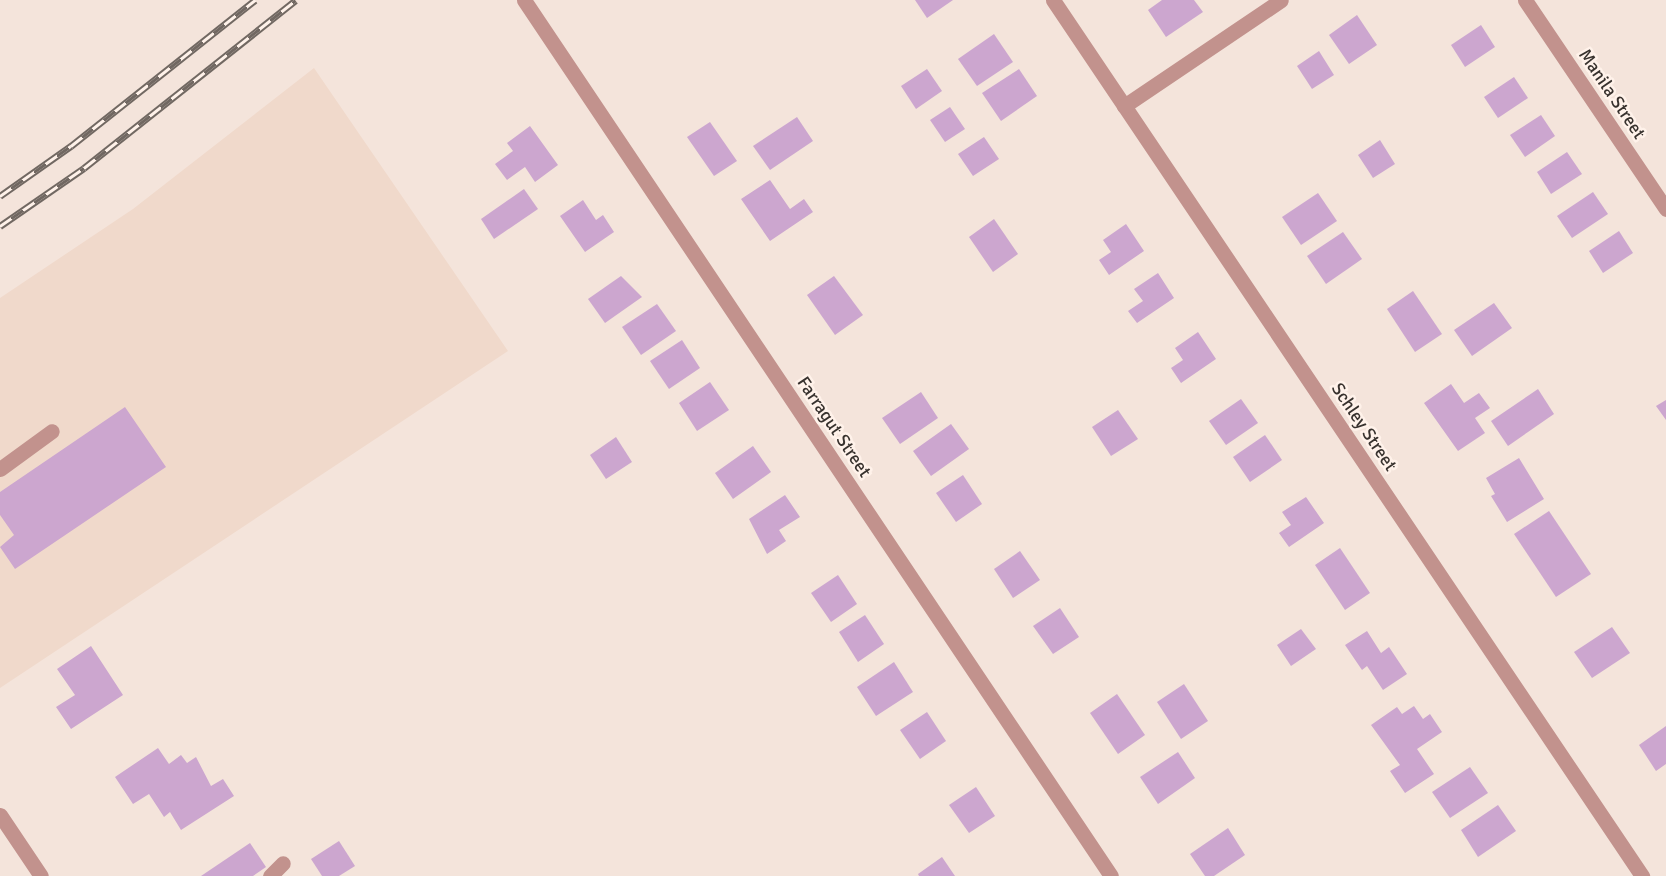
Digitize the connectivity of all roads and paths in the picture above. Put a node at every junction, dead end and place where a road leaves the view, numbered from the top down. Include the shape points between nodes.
1 (524, 0) edge
2 (1053, 0) edge
3 (1281, 0) edge
4 (1525, 0) edge
5 (1124, 106) junction
6 (1666, 209) edge
7 (52, 431) dead end
8 (0, 469) edge
9 (0, 815) edge
10 (283, 863) dead end
11 (41, 876) edge
12 (270, 876) edge
13 (1111, 876) edge
14 (1642, 876) edge

1 - 13 street, Farragut Street
2 - 5 street, Schley Street
3 - 5 street
4 - 6 street, Manila Street
5 - 14 street, Schley Street
7 - 8 street
9 - 11 street
10 - 12 street

